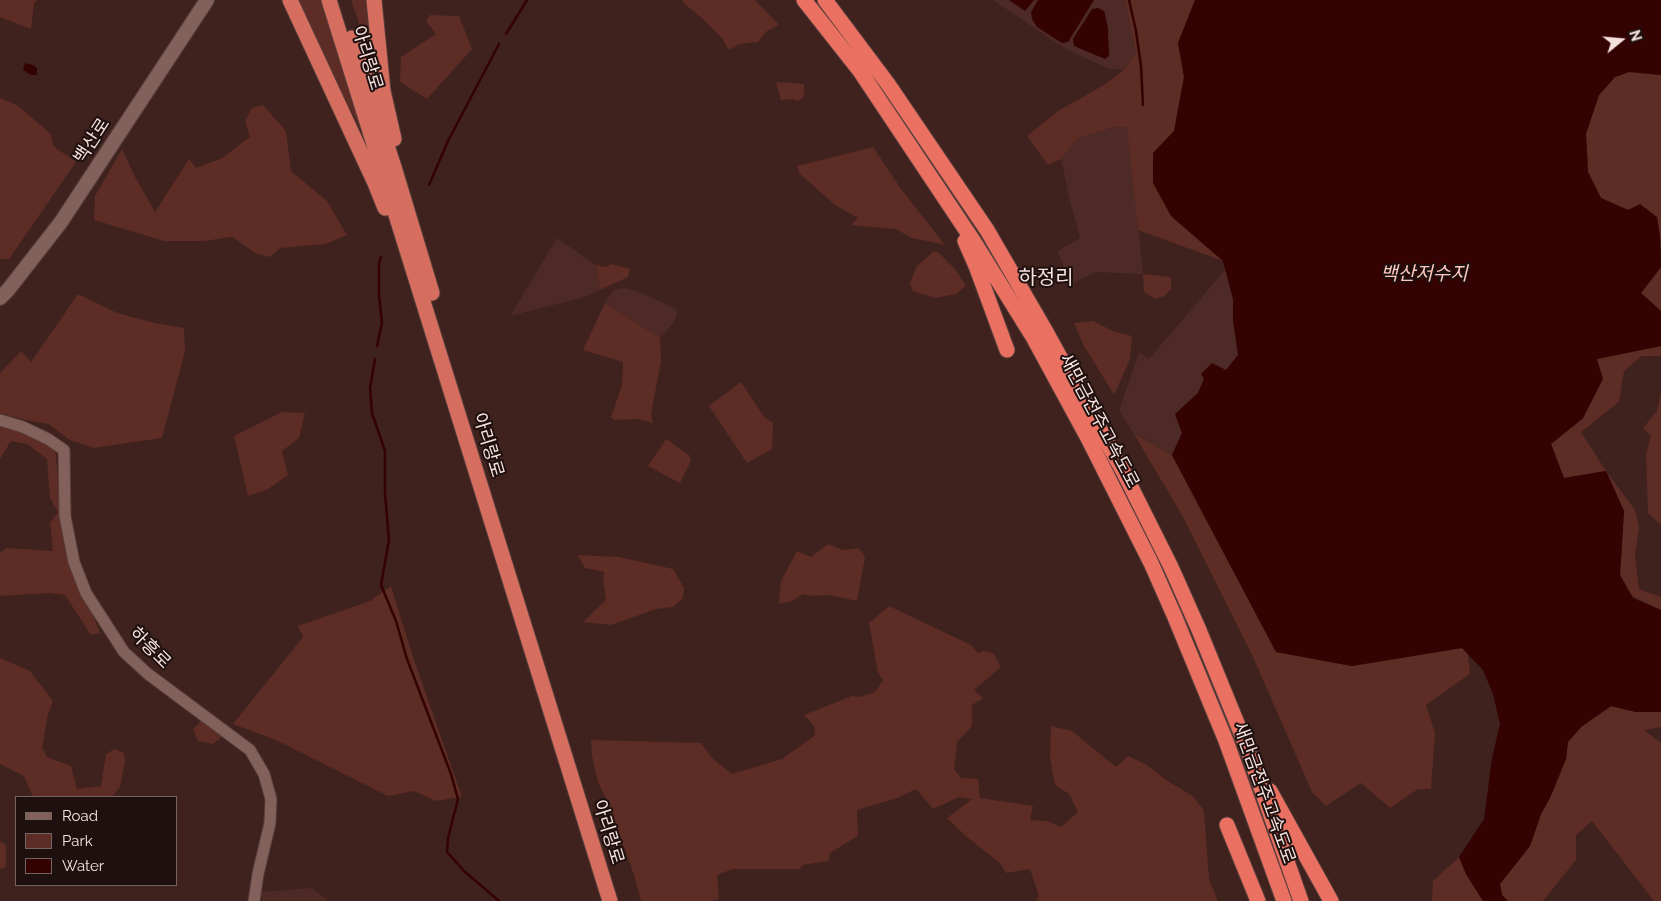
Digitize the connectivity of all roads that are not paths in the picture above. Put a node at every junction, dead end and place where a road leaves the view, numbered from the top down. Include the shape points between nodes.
1 (207, 0) edge
2 (290, 0) edge
3 (330, 0) edge
4 (340, 0) edge
5 (374, 0) edge
6 (804, 0) edge
7 (825, 0) edge
8 (394, 167) junction
9 (948, 203) junction
10 (412, 262) junction
11 (0, 298) edge
12 (1007, 350) dead end
13 (0, 420) edge
14 (1246, 745) junction
15 (1227, 825) dead end
16 (254, 901) edge
17 (610, 901) edge
18 (619, 901) edge
19 (1258, 901) edge
20 (1284, 901) edge
21 (1301, 901) edge
22 (1331, 901) edge

1 - 11 main road, 백산로 via 61,222
2 - 10 highway via 375,182 403,255
3 - 10 highway, 아리랑로
4 - 8 highway, 아리랑로
5 - 8 highway via 383,91 398,155
6 - 9 highway, 새만금전주고속도로 via 860,71
7 - 14 highway, 새만금전주고속도로 via 888,84 987,230 1045,330 1123,471 1167,559
8 - 18 highway, 아리랑로
9 - 12 highway via 976,266
9 - 20 highway, 새만금전주고속도로 via 1038,346 1147,554 1226,741
10 - 17 highway, 아리랑로
13 - 16 street, 하흥로 via 23,427 64,450 65,516 74,562 86,593 124,652 148,674 250,750 264,774 271,799 270,823
14 - 21 highway, 새만금전주고속도로
14 - 22 highway
15 - 19 highway

